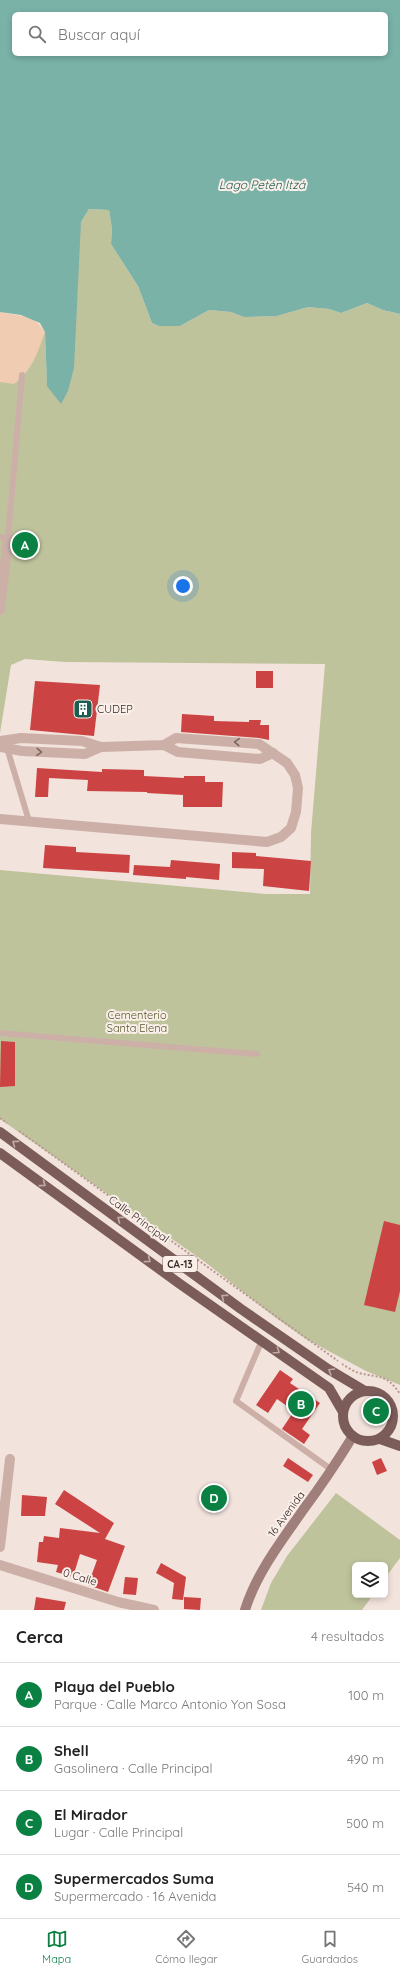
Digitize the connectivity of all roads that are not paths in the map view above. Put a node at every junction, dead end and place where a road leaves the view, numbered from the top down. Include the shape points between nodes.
1 (22, 375) dead end
2 (4, 538) edge
3 (0, 610) edge
4 (164, 745) junction
5 (2, 746) edge
6 (273, 754) junction
7 (0, 819) edge
8 (29, 822) junction
9 (0, 1033) edge
10 (257, 1054) dead end
11 (0, 1132) edge
12 (0, 1153) edge
13 (262, 1340) junction
14 (365, 1391) junction
15 (343, 1412) junction
16 (397, 1414) edge
17 (352, 1436) junction
18 (380, 1439) junction
19 (400, 1446) edge
20 (10, 1459) dead end
21 (332, 1470) junction
22 (0, 1547) edge
23 (0, 1565) edge
24 (117, 1606) edge
25 (154, 1610) edge
26 (245, 1610) edge

1 - 2 lane
2 - 3 street
4 - 5 street via 101,746 85,754
4 - 6 street via 178,752 260,760
6 -> 4 street via 260,744 176,738
5 - 8 lane
6 - 8 street via 287,763 295,775 298,788 296,812 291,828 281,837 267,842
7 - 8 street
9 - 10 lane
14 -> 11 main road, Calle Principal / CA-13 via 240,1309
12 -> 13 main road, CA-13 via 180,1284
13 -> 15 main road, CA-13 via 329,1388
13 - 21 lane via 236,1401
14 - 15 main road via 350,1398
14 - 16 main road, CA-13 via 384,1396
15 - 17 main road, CA-13 via 344,1426
16 - 18 main road, CA-13 via 391,1428
17 - 18 main road via 366,1441
17 - 21 main road, 16 Avenida
18 - 19 main road
20 - 22 street
21 - 26 main road, 16 Avenida via 270,1557 250,1593
23 - 24 street, 0 Calle
24 - 25 street, 0 Calle

